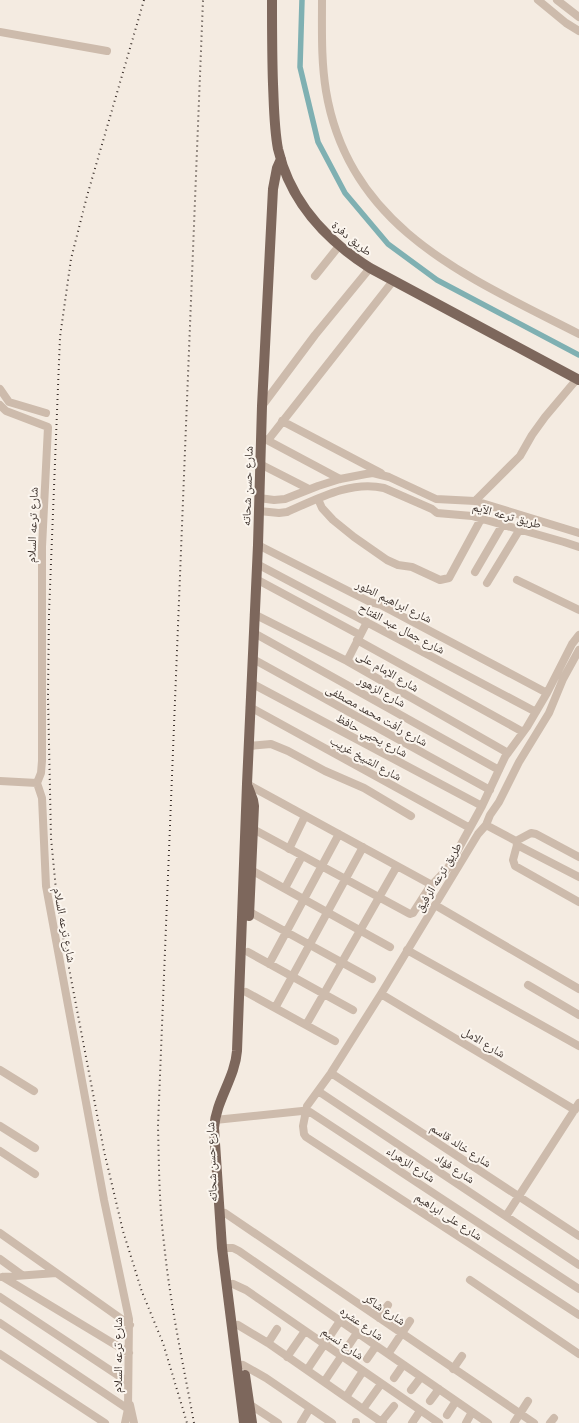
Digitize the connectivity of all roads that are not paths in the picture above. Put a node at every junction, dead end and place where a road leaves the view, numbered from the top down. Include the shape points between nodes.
1 (272, 0) edge
2 (322, 0) edge
3 (538, 0) edge
4 (557, 0) edge
5 (579, 17) edge
6 (579, 31) edge
7 (0, 32) edge
8 (107, 50) dead end
9 (281, 159) junction
10 (289, 180) junction
11 (273, 190) junction
12 (339, 246) junction
13 (370, 268) junction
14 (315, 276) dead end
15 (393, 281) junction
16 (579, 334) edge
17 (578, 380) edge
18 (0, 389) edge
19 (0, 405) edge
20 (262, 406) junction
21 (46, 413) dead end
22 (282, 422) junction
23 (264, 439) junction
24 (260, 464) junction
25 (389, 477) junction
26 (340, 479) junction
27 (309, 489) junction
28 (259, 498) junction
29 (318, 499) junction
30 (474, 501) junction
31 (259, 511) junction
32 (481, 518) junction
33 (502, 524) junction
34 (520, 529) junction
35 (579, 533) edge
36 (258, 545) junction
37 (579, 547) edge
38 (257, 564) junction
39 (475, 572) dead end
40 (256, 579) junction
41 (517, 580) dead end
42 (487, 583) dead end
43 (579, 610) edge
44 (254, 614) junction
45 (366, 622) junction
46 (254, 633) junction
47 (579, 635) edge
48 (359, 638) junction
49 (579, 650) edge
50 (253, 658) junction
51 (347, 661) junction
52 (251, 683) junction
53 (547, 693) junction
54 (250, 707) junction
55 (536, 712) junction
56 (524, 732) junction
57 (248, 746) junction
58 (508, 753) junction
59 (499, 770) junction
60 (0, 781) edge
61 (37, 783) junction
62 (247, 784) junction
63 (490, 790) junction
64 (482, 806) junction
65 (306, 816) junction
66 (411, 816) dead end
67 (486, 825) junction
68 (470, 828) junction
69 (253, 829) junction
70 (339, 834) junction
71 (517, 843) junction
72 (363, 847) junction
73 (289, 849) junction
74 (302, 856) junction
75 (579, 857) edge
76 (322, 866) junction
77 (397, 866) junction
78 (251, 870) junction
79 (579, 876) edge
80 (346, 879) junction
81 (432, 885) junction
82 (285, 888) junction
83 (379, 897) junction
84 (304, 899) junction
85 (579, 902) edge
86 (435, 905) junction
87 (250, 912) junction
88 (327, 912) junction
89 (360, 930) junction
90 (286, 932) junction
91 (310, 944) junction
92 (390, 947) dead end
93 (407, 950) junction
94 (248, 952) junction
95 (342, 962) junction
96 (269, 964) junction
97 (292, 976) junction
98 (372, 978) dead end
99 (528, 986) dead end
100 (579, 989) edge
101 (246, 992) junction
102 (324, 994) junction
103 (381, 994) junction
104 (275, 1008) junction
105 (353, 1010) dead end
106 (579, 1015) edge
107 (306, 1025) junction
108 (335, 1041) dead end
109 (579, 1046) edge
110 (0, 1070) edge
111 (331, 1073) junction
112 (318, 1091) junction
113 (34, 1092) dead end
114 (577, 1107) edge
115 (306, 1111) junction
116 (218, 1120) junction
117 (0, 1126) edge
118 (36, 1148) dead end
119 (0, 1151) edge
120 (35, 1174) dead end
121 (220, 1181) junction
122 (519, 1197) junction
123 (225, 1212) junction
124 (506, 1216) junction
125 (0, 1233) edge
126 (579, 1236) edge
127 (225, 1248) junction
128 (0, 1259) edge
129 (579, 1265) edge
130 (56, 1273) junction
131 (22, 1275) junction
132 (2, 1277) edge
133 (470, 1280) dead end
134 (233, 1284) junction
135 (579, 1289) edge
136 (0, 1297) edge
137 (388, 1305) dead end
138 (579, 1315) edge
139 (379, 1318) junction
140 (340, 1321) junction
141 (410, 1321) dead end
142 (0, 1323) edge
143 (130, 1325) junction
144 (238, 1325) junction
145 (277, 1329) dead end
146 (305, 1331) junction
147 (358, 1333) junction
148 (402, 1334) junction
149 (268, 1343) junction
150 (324, 1344) junction
151 (376, 1346) junction
152 (129, 1353) junction
153 (0, 1354) edge
154 (388, 1354) junction
155 (579, 1354) edge
156 (342, 1356) junction
157 (462, 1356) dead end
158 (287, 1357) junction
159 (367, 1359) dead end
160 (244, 1365) junction
161 (403, 1365) junction
162 (453, 1369) junction
163 (307, 1370) junction
164 (363, 1371) junction
165 (420, 1377) junction
166 (394, 1378) dead end
167 (128, 1382) junction
168 (324, 1382) junction
169 (381, 1384) junction
170 (438, 1389) junction
171 (411, 1390) dead end
172 (346, 1397) junction
173 (128, 1400) junction
174 (528, 1400) dead end
175 (430, 1401) dead end
176 (456, 1401) junction
177 (246, 1405) junction
178 (394, 1406) dead end
179 (310, 1408) junction
180 (128, 1409) junction
181 (363, 1409) junction
182 (420, 1411) junction
183 (472, 1412) junction
184 (520, 1414) junction
185 (447, 1415) dead end
186 (104, 1423) edge
187 (124, 1423) edge
188 (134, 1423) edge
189 (244, 1423) edge
190 (252, 1423) edge
191 (278, 1423) edge
192 (301, 1423) edge
193 (331, 1423) edge
194 (382, 1423) edge
195 (412, 1423) edge
196 (439, 1423) edge
197 (466, 1423) edge
198 (488, 1423) edge
199 (514, 1423) edge
200 (534, 1423) edge

1 - 9 main road, طريق دفرة via 274,115
2 - 16 street via 326,93 346,155 362,184 406,233 441,259
3 - 6 street
4 - 5 street
7 - 8 street
9 - 10 main road, طريق دفرة
9 - 11 main road, شارع حسن شحاته
10 - 11 main road
10 - 12 main road, طريق دفرة via 316,224
11 - 20 main road, شارع حسن شحاته
12 - 13 main road, طريق دفرة
12 - 14 street
13 - 15 main road, طريق دفرة
13 - 20 street
15 - 17 main road, طريق دفرة
15 - 22 street
17 - 30 street via 532,434 520,456
18 - 21 street via 9,402
19 - 61 street, شارع ترعه السلام via 6,411 48,427 42,547 42,761
20 - 23 main road, شارع حسن شحاته
22 - 23 street
22 - 25 street
23 - 24 main road, شارع حسن شحاته
23 - 26 street
24 - 27 street
24 - 28 main road, شارع حسن شحاته
25 - 26 street, طريق ترعه الآيم via 366,474
25 - 30 street, طريق ترعه الآيم via 436,499
26 - 27 street, طريق ترعه الآيم
27 - 28 street, طريق ترعه الآيم via 285,499
28 - 31 main road, شارع حسن شحاته
29 - 31 street, طريق ترعه الآيم via 287,512
29 - 32 street, طريق ترعه الآيم via 341,490 378,486 437,513
29 - 32 street via 333,520 387,560 440,580 449,578
30 - 35 street, طريق ترعه الآيم
31 - 36 main road, شارع حسن شحاته
32 - 33 street, طريق ترعه الآيم
33 - 34 street, طريق ترعه الآيم
33 - 39 street
34 - 37 street, طريق ترعه الآيم
34 - 42 street
36 - 38 main road, شارع حسن شحاته
36 - 53 street, شارع ابراهيم الطور via 370,602 381,604
38 - 40 main road, شارع حسن شحاته
38 - 45 street, شارع جمال عبد الفتاح
40 - 44 main road, شارع حسن شحاته
40 - 48 street
41 - 43 street
44 - 46 main road, شارع حسن شحاته
44 - 51 street, شارع الإمام على
45 - 48 street
45 - 55 street, شارع جمال عبد الفتاح
46 - 50 main road, شارع حسن شحاته
46 - 59 street, شارع الزهور
47 - 53 street, طريق ترعه الرفيق
48 - 51 street
48 - 56 street
49 - 67 street, طريق ترعه الرفيق via 549,713
50 - 52 main road, شارع حسن شحاته
50 - 63 street, شارع رأفت محمد مصطفى
51 - 58 street, شارع الإمام على
52 - 54 main road, شارع حسن شحاته
52 - 64 street, شارع يحيي حافظ
53 - 55 street, طريق ترعه الرفيق
54 - 57 main road, شارع حسن شحاته
54 - 68 street, شارع الشيخ غريب
55 - 56 street, طريق ترعه الرفيق
56 - 58 street, طريق ترعه الرفيق
57 - 62 main road, شارع حسن شحاته
57 - 66 street via 271,744 288,750
58 - 59 street, طريق ترعه الرفيق
59 - 63 street, طريق ترعه الرفيق
60 - 61 street
61 - 143 street, شارع ترعه السلام via 42,798 46,886
62 - 65 street
62 - 69 main road, شارع حسن شحاته via 254,800
62 - 116 main road, شارع حسن شحاته via 237,1056 217,1110
63 - 64 street, طريق ترعه الرفيق
64 - 68 street, طريق ترعه الرفيق
65 - 70 street
65 - 73 street
67 - 71 street
67 - 86 street, طريق ترعه الرفيق
68 - 81 street, طريق ترعه الرفيق via 445,871
69 - 73 street
69 - 78 main road, شارع حسن شحاته
70 - 72 street
70 - 76 street
71 - 75 street via 530,833 536,834
71 - 79 street
71 - 85 street via 513,860 515,866
72 - 77 street
72 - 80 street
73 - 74 street
74 - 76 street
74 - 82 street
76 - 80 street
76 - 84 street
77 - 81 street
77 - 83 street
78 - 82 street
78 - 87 main road, شارع حسن شحاته
80 - 83 street
80 - 88 street
81 - 83 street, طريق ترعه الرفيق via 410,914
82 - 84 street
83 - 89 street
84 - 88 street
84 - 90 street
86 - 93 street, طريق ترعه الرفيق
86 - 100 street
87 - 90 street
87 - 94 main road, شارع حسن شحاته
88 - 89 street
88 - 91 street
89 - 92 street
89 - 95 street
90 - 91 street
90 - 96 street
91 - 95 street
91 - 97 street
93 - 103 street, طريق ترعه الرفيق
93 - 109 street
94 - 96 street
94 - 101 main road, شارع حسن شحاته
95 - 98 street
95 - 102 street
96 - 97 street
97 - 102 street
97 - 104 street
99 - 106 street
101 - 104 street
101 - 116 main road, شارع حسن شحاته via 241,1062
102 - 105 street
102 - 107 street
103 - 111 street, طريق ترعه الرفيق
103 - 114 street, شارع الامل
104 - 107 street
107 - 108 street
110 - 113 street
111 - 112 street, طريق ترعه الرفيق
111 - 122 street, شارع خالد قاسم
112 - 115 street, طريق ترعه الرفيق
112 - 124 street, شارع فؤاد
114 - 122 street
115 - 116 street
115 - 135 street, شارع الزهراء
115 - 138 street, شارع على ابراهيم via 303,1126 306,1137
116 - 121 main road, شارع حسن شحاته
117 - 118 street
119 - 120 street
121 - 123 main road, شارع حسن شحاته
121 - 127 main road, شارع حسن شحاته
122 - 124 street
122 - 126 street, شارع خالد قاسم
123 - 127 main road, شارع حسن شحاته
123 - 139 street, شارع شاكر
124 - 129 street, شارع فؤاد
125 - 130 street
127 - 134 main road, شارع حسن شحاته
127 - 140 street, شارع عشره via 239,1251
127 - 177 main road, شارع حسن شحاته
128 - 131 street
130 - 131 street
130 - 143 street
131 - 132 street
132 - 152 street
133 - 155 street
134 - 144 main road, شارع حسن شحاته
134 - 146 street, شارع نسيم
136 - 167 street
137 - 139 street
139 - 148 street, شارع شاكر
140 - 147 street, شارع عشره
140 - 150 street
141 - 148 street
142 - 180 street
143 - 152 street, شارع ترعه السلام
144 - 149 street
144 - 160 main road, شارع حسن شحاته
145 - 149 street
146 - 150 street, شارع نسيم
146 - 158 street
147 - 151 street, شارع عشره
147 - 156 street
148 - 154 street
148 - 162 street, شارع شاكر
149 - 158 street
150 - 156 street, شارع نسيم
150 - 163 street
151 - 154 street, شارع عشره
151 - 159 street
152 - 167 street, شارع ترعه السلام
153 - 186 street
154 - 161 street, شارع عشره
156 - 164 street, شارع نسيم
156 - 168 street
157 - 162 street
158 - 163 street
160 - 177 main road, شارع حسن شحاته
160 - 179 street
161 - 165 street, شارع عشره
161 - 166 street
162 - 184 street, شارع شاكر
163 - 168 street
164 - 169 street, شارع نسيم
164 - 172 street
165 - 170 street, شارع عشره
165 - 171 street
167 - 173 street, شارع ترعه السلام
168 - 172 street
169 - 181 street
169 - 182 street, شارع نسيم
170 - 175 street
170 - 176 street, شارع عشره
172 - 181 street
173 - 180 street, شارع ترعه السلام
173 - 188 street
174 - 184 street
176 - 183 street, شارع عشره
176 - 185 street
177 - 189 main road, شارع حسن شحاته
177 - 190 main road, شارع حسن شحاته
177 - 191 street
178 - 194 street
179 - 192 street
179 - 193 street
180 - 187 street, شارع ترعه السلام
181 - 194 street
182 - 195 street
182 - 196 street, شارع نسيم
183 - 197 street
183 - 198 street, شارع عشره
184 - 199 street
184 - 200 street, شارع شاكر

